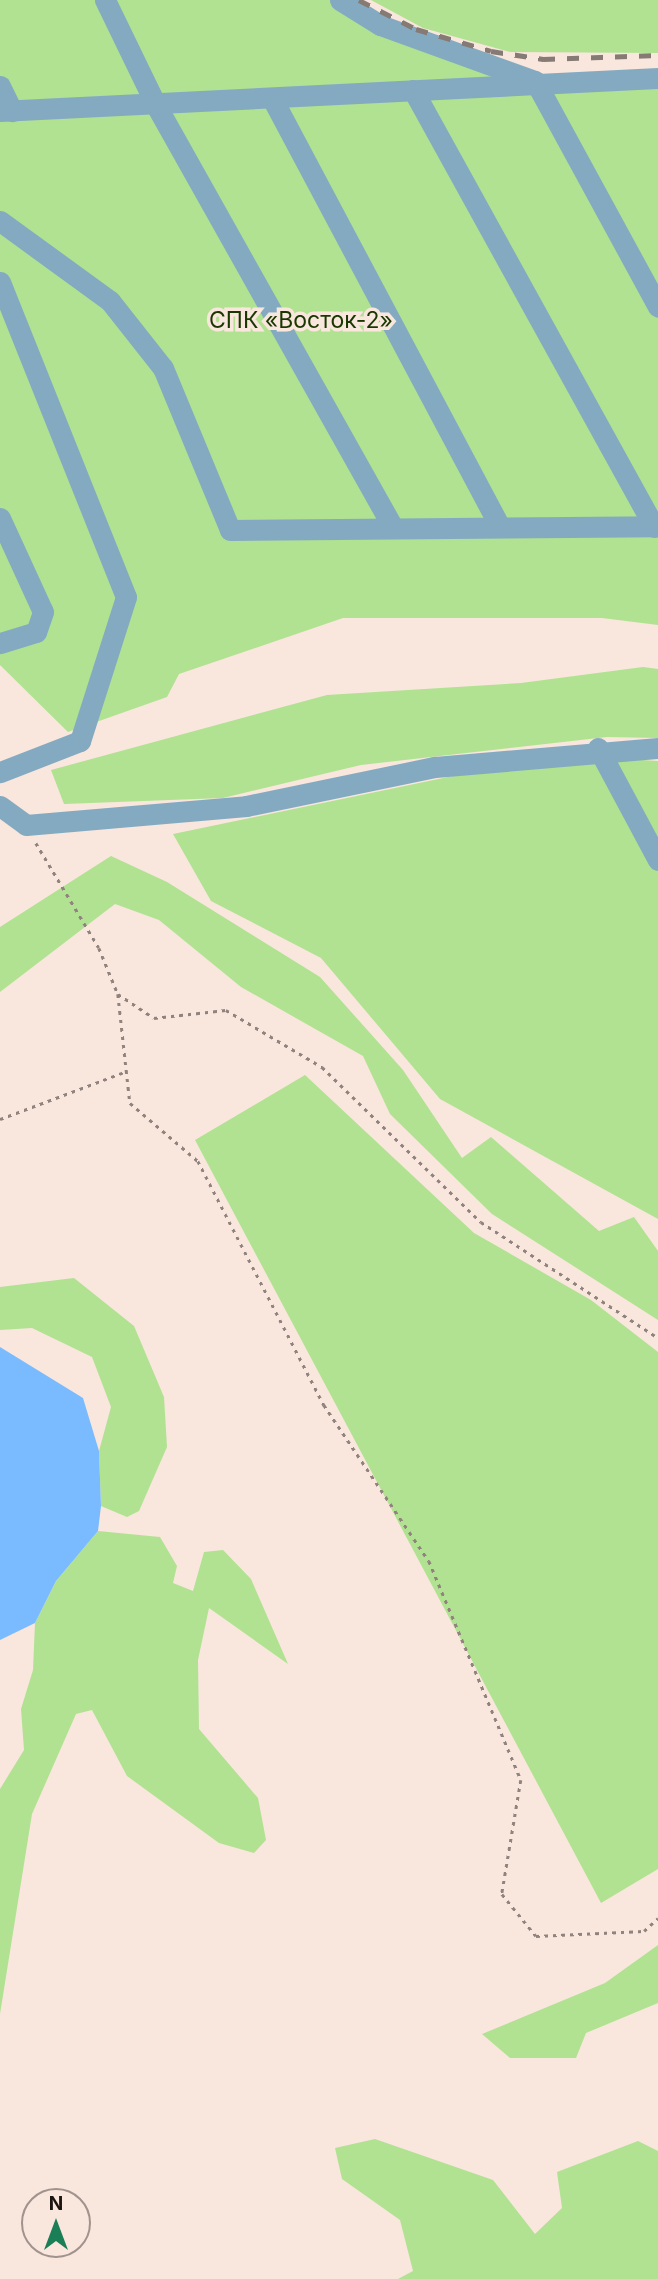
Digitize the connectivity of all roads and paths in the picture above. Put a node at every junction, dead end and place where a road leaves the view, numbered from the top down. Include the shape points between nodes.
1 (105, 0) edge
2 (340, 0) edge
3 (535, 81) junction
4 (656, 81) edge
5 (0, 86) edge
6 (413, 90) junction
7 (274, 100) junction
8 (157, 107) junction
9 (6, 111) edge
10 (0, 221) edge
11 (0, 282) edge
12 (658, 307) edge
13 (0, 517) edge
14 (498, 524) junction
15 (392, 526) junction
16 (656, 526) edge
17 (0, 643) edge
18 (598, 748) junction
19 (658, 748) edge
20 (0, 772) edge
21 (0, 806) edge
22 (26, 825) junction
23 (658, 860) edge
24 (118, 994) junction
25 (127, 1071) junction
26 (0, 1119) edge
27 (658, 1338) edge
28 (658, 1917) edge

1 - 8 street
2 - 3 street via 380,25
3 - 4 street
3 - 6 street
3 - 12 street
5 - 9 street
6 - 7 street
6 - 16 street
7 - 8 street
7 - 14 street
8 - 9 street
8 - 15 street
10 - 15 street via 110,301 163,368 230,530
11 - 20 street via 126,597 80,741
13 - 17 street via 43,612 36,632
14 - 15 street
14 - 16 street
18 - 19 street
18 - 22 street via 435,767 246,806
18 - 23 street
21 - 22 street
22 - 24 path via 99,948
24 - 25 path
24 - 27 path via 155,1018 226,1010 322,1067 481,1222
25 - 26 path
25 - 28 path via 130,1103 198,1161 324,1405 429,1561 521,1780 502,1894 536,1936 644,1931

